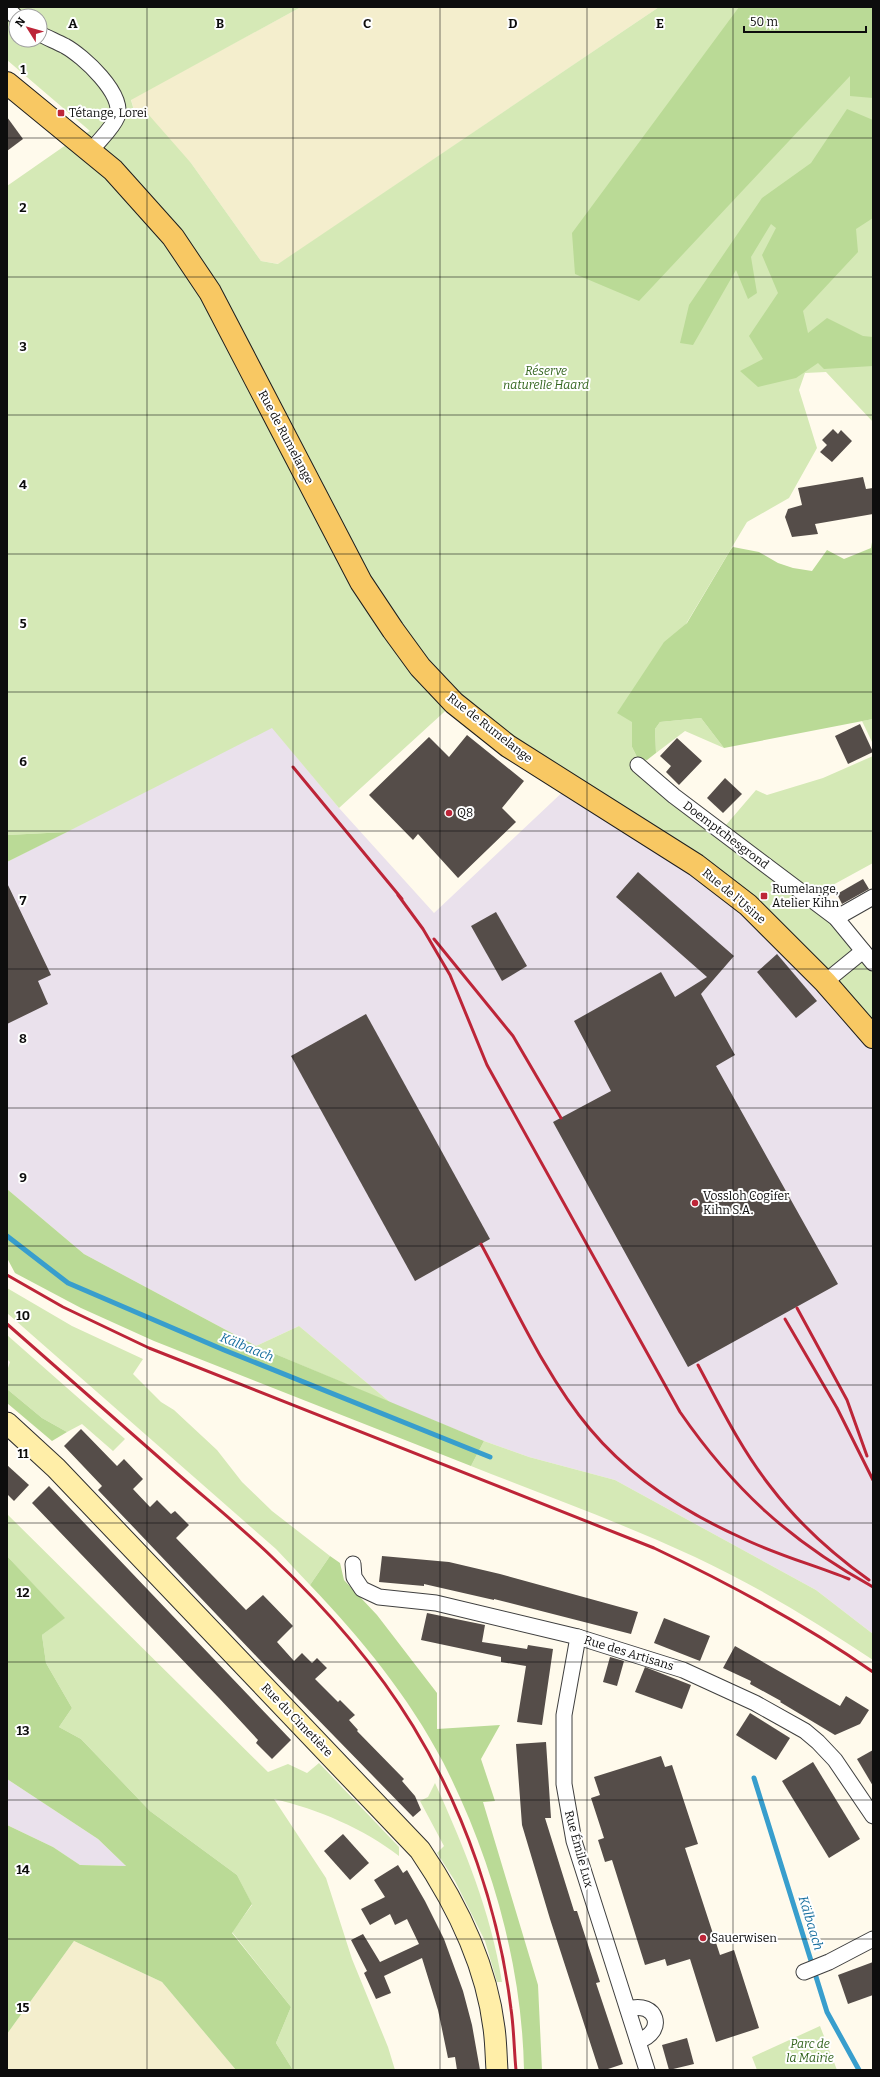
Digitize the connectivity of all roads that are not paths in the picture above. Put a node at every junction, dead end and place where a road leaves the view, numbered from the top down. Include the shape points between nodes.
1 (48, 38) edge
2 (10, 90) edge
3 (91, 151) junction
4 (638, 765) dead end
5 (569, 786) joint
6 (873, 897) edge
7 (836, 918) junction
8 (863, 951) junction
9 (873, 963) edge
10 (826, 982) junction
11 (873, 1037) edge
12 (7, 1422) edge
13 (353, 1564) dead end
14 (578, 1638) junction
15 (873, 1816) edge
16 (873, 1940) edge
17 (804, 1972) dead end
18 (626, 2004) junction
19 (640, 2048) junction
20 (497, 2070) edge
21 (647, 2070) edge

1 - 3 street via 66,47 91,66 114,96 117,115
2 - 3 main road, Rue de Rumelange
3 - 5 main road, Rue de Rumelange via 113,170 174,237 210,292 361,582 420,667 460,708 508,746
4 - 7 street, Doemptchesgrond via 674,796
5 - 10 main road, Rue de l'Usine via 696,865 748,905
6 - 7 street
7 - 8 street, Doemptchesgrond
8 - 9 street, Doemptchesgrond
8 - 10 street
10 - 11 main road, Rue de l'Usine
12 - 20 main road, Rue du Cimetière via 56,1468 420,1850 460,1916 474,1948 487,1990 494,2027
13 - 14 street, Rue des Artisans via 354,1577 362,1589 379,1597 436,1603
14 - 15 street, Rue des Artisans via 683,1670 755,1703 805,1730 835,1760
14 - 18 street, Rue Émile Lux via 564,1715 564,1784 574,1841
16 - 17 street
18 - 19 street, Rue Émile Lux
18 - 19 street via 649,2009 655,2018 655,2029
19 - 21 street, Rue Émile Lux

